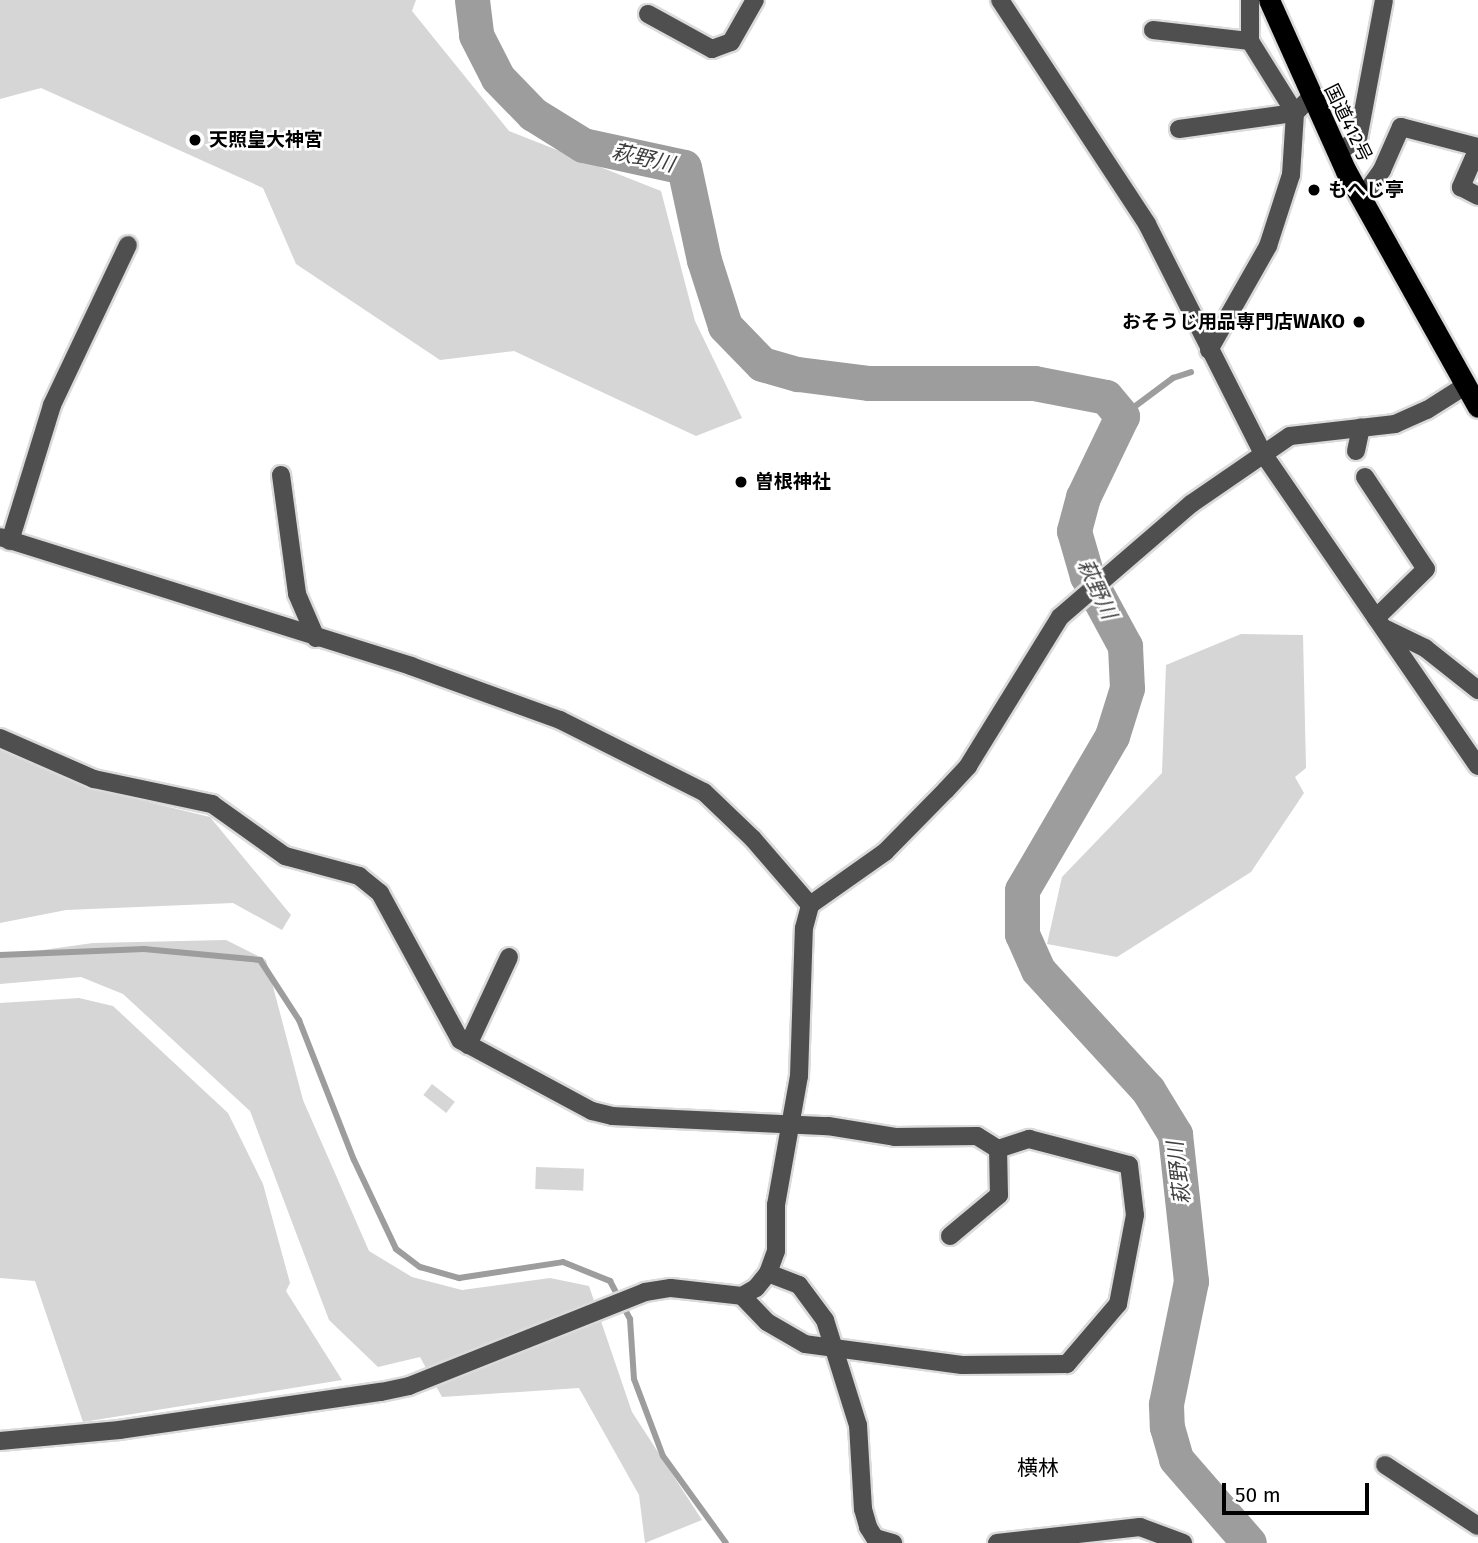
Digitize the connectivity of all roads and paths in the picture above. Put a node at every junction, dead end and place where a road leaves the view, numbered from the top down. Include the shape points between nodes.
1 (755, 0) edge
2 (1000, 0) edge
3 (1250, 0) edge
4 (1269, 0) edge
5 (1384, 0) edge
6 (648, 14) dead end
7 (1153, 30) dead end
8 (1250, 41) junction
9 (1302, 106) junction
10 (1179, 129) dead end
11 (1478, 148) edge
12 (1337, 153) junction
13 (1478, 195) edge
14 (1361, 199) junction
15 (128, 245) dead end
16 (1209, 349) junction
17 (1465, 386) junction
18 (1478, 407) edge
19 (1361, 428) junction
20 (1356, 451) dead end
21 (1262, 452) junction
22 (281, 475) dead end
23 (1365, 477) dead end
24 (5, 539) edge
25 (1380, 623) junction
26 (316, 638) junction
27 (1478, 690) edge
28 (0, 738) edge
29 (1478, 766) edge
30 (810, 905) junction
31 (509, 957) dead end
32 (468, 1045) junction
33 (793, 1125) junction
34 (998, 1149) junction
35 (950, 1236) dead end
36 (768, 1273) junction
37 (742, 1296) junction
38 (835, 1349) junction
39 (0, 1441) edge
40 (1385, 1465) dead end
41 (1478, 1526) edge
42 (893, 1543) edge
43 (997, 1543) edge
44 (1184, 1543) edge

1 - 6 street via 731,42 712,49
2 - 16 street via 1147,224
3 - 8 street
4 - 9 highway, 国道412号
5 - 12 street via 1358,139
7 - 8 street
8 - 9 street
9 - 10 street
9 - 12 highway, 国道412号
9 - 16 street via 1291,175 1268,246
11 - 13 street via 1458,192
11 - 14 street via 1401,127
12 - 14 highway, 国道412号
14 - 17 highway, 国道412号
15 - 24 street via 52,405
16 - 21 street
17 - 18 highway, 国道412号
17 - 19 street via 1395,424
19 - 20 street
19 - 21 street via 1300,433
21 - 25 street
21 - 30 street via 1080,596 1060,617 968,766 885,852
22 - 26 street via 298,594
23 - 25 street via 1426,569
24 - 26 street
25 - 27 street via 1425,648
25 - 29 street
26 - 30 street via 411,666 560,720 704,792
28 - 32 street via 74,773 212,804 285,856 371,883 460,1040
30 - 33 street via 804,928
31 - 32 street
32 - 33 street via 592,1111 612,1116
33 - 34 street via 895,1137 978,1136
33 - 36 street via 776,1205 776,1251
34 - 35 street via 999,1195
34 - 38 street via 1029,1139 1129,1165 1135,1215 1118,1304 1075,1358 1056,1366 962,1365
36 - 37 street
36 - 38 street via 799,1285 819,1309
37 - 38 street via 768,1322 805,1344
37 - 39 street via 671,1287 632,1296 409,1386 381,1392 119,1430
38 - 42 street via 858,1425 868,1527 875,1538
40 - 41 street
43 - 44 street via 1140,1527

